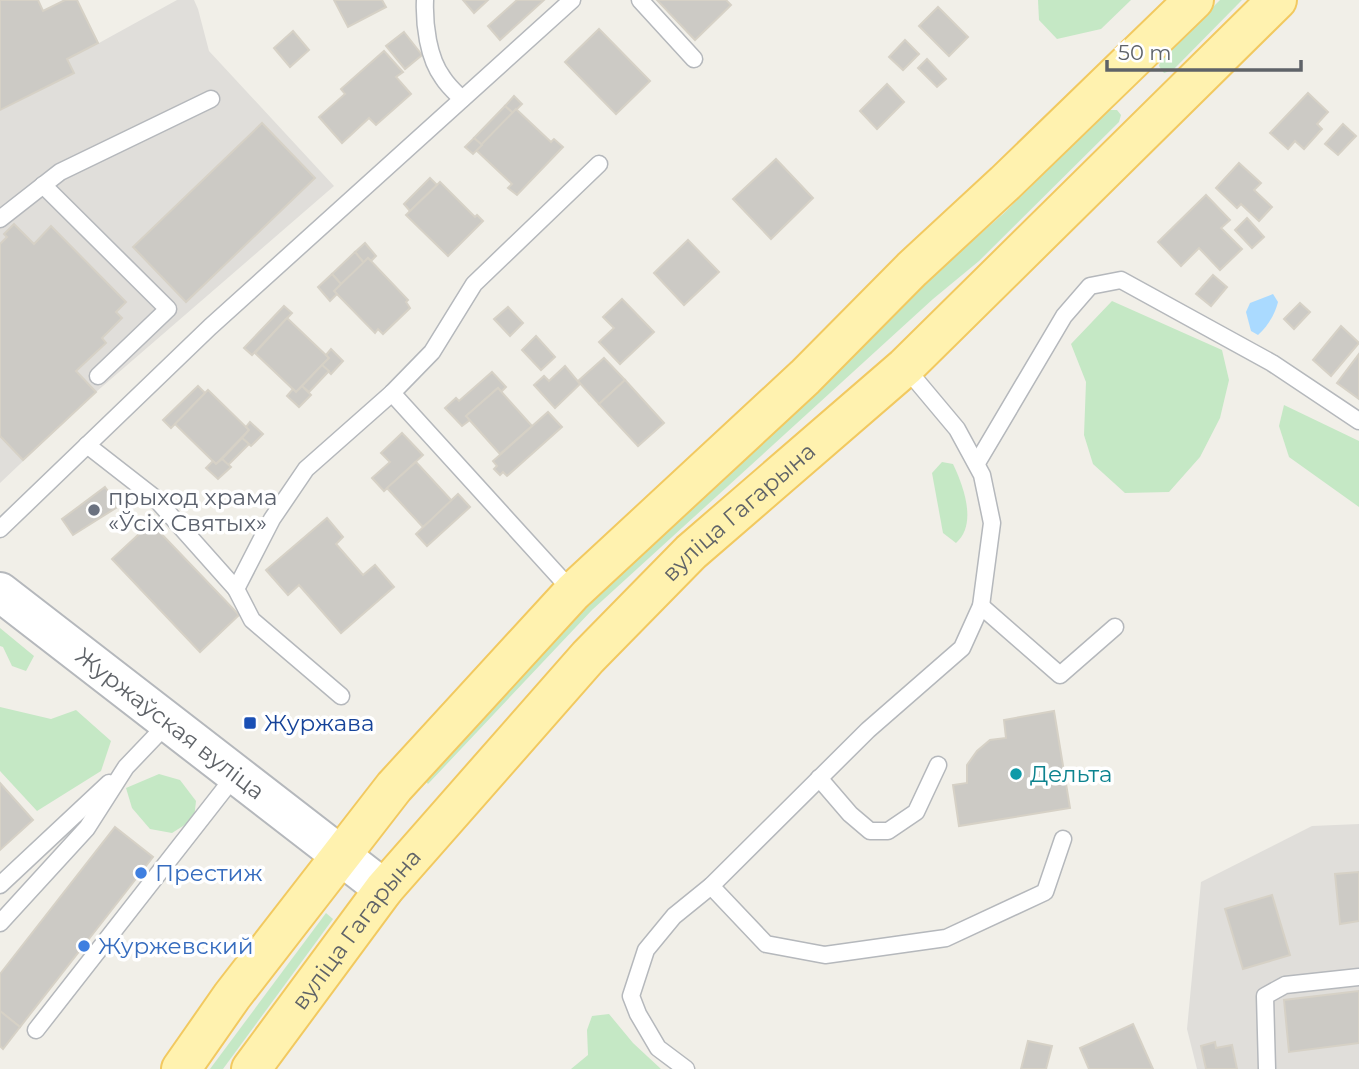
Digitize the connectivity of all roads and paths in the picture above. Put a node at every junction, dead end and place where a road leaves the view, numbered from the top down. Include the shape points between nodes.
1 (425, 0) edge
2 (572, 0) edge
3 (640, 0) edge
4 (1194, 0) edge
5 (1277, 0) edge
6 (1150, 43) junction
7 (694, 58) dead end
8 (1192, 83) junction
9 (1093, 98) junction
10 (211, 99) dead end
11 (462, 100) junction
12 (1134, 141) junction
13 (599, 164) dead end
14 (43, 185) junction
15 (0, 219) edge
16 (905, 367) junction
17 (99, 376) dead end
18 (391, 393) junction
19 (1359, 421) edge
20 (87, 445) junction
21 (977, 463) junction
22 (0, 528) edge
23 (236, 589) junction
24 (0, 592) edge
25 (573, 592) junction
26 (981, 606) junction
27 (1115, 627) dead end
28 (341, 696) dead end
29 (169, 722) junction
30 (938, 765) dead end
31 (126, 767) junction
32 (237, 773) junction
33 (819, 778) junction
34 (1063, 839) dead end
35 (341, 857) junction
36 (0, 886) edge
37 (711, 886) junction
38 (384, 889) junction
39 (0, 923) edge
40 (1359, 977) edge
41 (36, 1030) dead end
42 (181, 1069) edge
43 (251, 1069) edge
44 (686, 1069) edge
45 (1267, 1069) edge

1 - 11 lane via 436,67
2 - 11 lane
3 - 7 lane
4 - 6 main road
5 - 8 main road, вуліца Гагарына
6 - 8 main road via 1144,59 1156,83 1174,90
6 - 9 main road
8 - 12 main road, вуліца Гагарына
9 - 12 main road via 1111,96 1127,104 1137,122
9 - 25 main road via 805,377
10 - 14 lane via 60,172
11 - 20 lane via 210,327
12 - 16 main road, вуліца Гагарына
13 - 18 lane via 474,284 432,352
14 - 15 lane
14 - 17 lane via 167,309
16 - 21 lane via 957,429
16 - 38 main road, вуліца Гагарына via 691,552 588,657
18 - 23 lane via 306,469 272,519
18 - 25 lane
19 - 21 lane via 1272,363 1121,279 1090,286 1064,316
20 - 22 lane
20 - 23 lane via 155,498
21 - 26 lane via 992,523
23 - 28 lane via 251,620
24 - 29 street, Журжаўская вуліца
25 - 35 main road via 394,787
26 - 27 lane via 1060,676
26 - 33 lane via 962,648
29 - 31 lane
29 - 32 street, Журжаўская вуліца
30 - 33 lane via 916,812 888,831 870,831
31 - 36 lane
31 - 39 lane via 87,828
32 - 35 street, Журжаўская вуліца
32 - 41 lane
33 - 37 lane
34 - 37 lane via 1045,892 946,938 825,955 766,944
35 - 38 street, Журжаўская вуліца
35 - 42 main road
37 - 44 lane via 674,916 646,950 631,996 658,1048
38 - 43 main road, вуліца Гагарына
40 - 45 lane via 1285,985 1265,996

